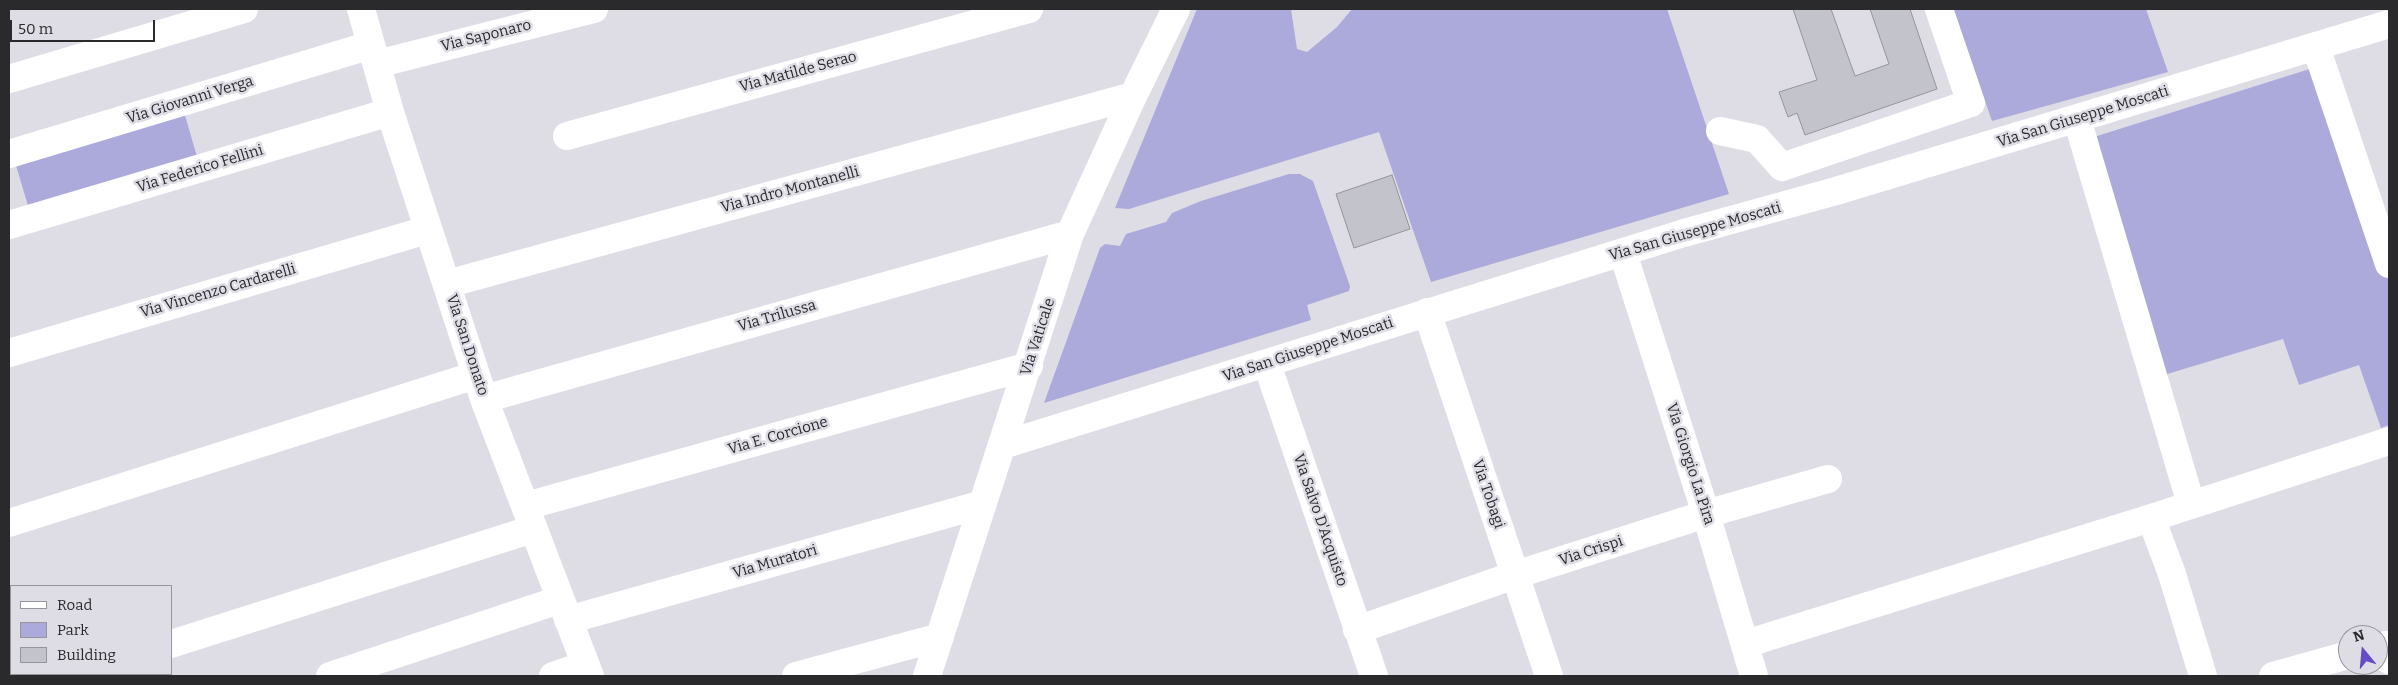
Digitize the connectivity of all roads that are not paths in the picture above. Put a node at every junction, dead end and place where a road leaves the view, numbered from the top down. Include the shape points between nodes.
1 (244, 9) edge
2 (361, 9) edge
3 (594, 9) edge
4 (1029, 9) edge
5 (1176, 9) edge
6 (1939, 9) edge
7 (2389, 24) edge
8 (2316, 47) junction
9 (374, 54) junction
10 (9, 79) edge
11 (1133, 96) junction
12 (390, 112) junction
13 (2077, 119) junction
14 (1720, 131) dead end
15 (566, 136) dead end
16 (9, 154) edge
17 (9, 225) edge
18 (428, 230) junction
19 (1070, 234) junction
20 (1623, 252) junction
21 (2389, 264) edge
22 (447, 284) junction
23 (1427, 312) junction
24 (9, 353) edge
25 (1267, 364) junction
26 (1029, 366) junction
27 (480, 387) junction
28 (2389, 441) edge
29 (1003, 445) junction
30 (1828, 479) dead end
31 (983, 504) junction
32 (2191, 504) junction
33 (1706, 514) junction
34 (530, 518) junction
35 (2151, 518) junction
36 (9, 523) edge
37 (1515, 575) junction
38 (563, 610) junction
39 (1357, 630) junction
40 (940, 637) junction
41 (172, 644) edge
42 (1745, 644) junction
43 (2338, 658) edge
44 (587, 671) edge
45 (330, 676) edge
46 (552, 676) edge
47 (796, 676) edge
48 (927, 676) edge
49 (1374, 676) edge
50 (1549, 676) edge
51 (1754, 676) edge
52 (2202, 676) edge
53 (2276, 676) edge

1 - 10 street
2 - 9 street, Via San Donato
3 - 9 street, Via Saponaro
4 - 15 street, Via Matilde Serao
5 - 11 street, Via Vaticale
6 - 14 street via 1971,102 1782,167 1757,139
7 - 8 street, Via San Giuseppe Moscati
8 - 13 street, Via San Giuseppe Moscati
8 - 21 street
9 - 12 street, Via San Donato
9 - 16 street, Via Giovanni Verga
11 - 19 street, Via Vaticale
11 - 22 street, Via Indro Montanelli
12 - 17 street, Via Federico Fellini
12 - 18 street, Via San Donato
13 - 20 street, Via San Giuseppe Moscati
13 - 32 street
18 - 22 street, Via San Donato
18 - 24 street, Via Vincenzo Cardarelli
19 - 26 street, Via Vaticale
19 - 27 street, Via Trilussa
20 - 23 street, Via San Giuseppe Moscati
20 - 33 street, Via Giorgio La Pira
22 - 27 street, Via San Donato
23 - 25 street, Via San Giuseppe Moscati
23 - 37 street, Via Tobagi
25 - 29 street, Via San Giuseppe Moscati
25 - 39 street, Via Salvo D'Acquisto
26 - 29 street, Via Vaticale
26 - 34 street, Via E. Corcione
27 - 34 street, Via San Donato
27 - 36 street, Via Trilussa
28 - 32 street
29 - 31 street, Via Vaticale
30 - 33 street, Via Crispi
31 - 38 street, Via Muratori
31 - 40 street, Via Vaticale
32 - 35 street
33 - 37 street, Via Crispi
33 - 42 street, Via Giorgio La Pira
34 - 38 street, Via San Donato
34 - 41 street, Via E. Corcione
35 - 42 street
35 - 52 street via 2172,574
37 - 39 street, Via Crispi
37 - 50 street, Via Tobagi
38 - 44 street, Via San Donato
38 - 45 street, Via Muratori
39 - 49 street, Via Salvo D'Acquisto
40 - 47 street
40 - 48 street, Via Vaticale
42 - 51 street, Via Giorgio La Pira
43 - 53 street
44 - 46 street

